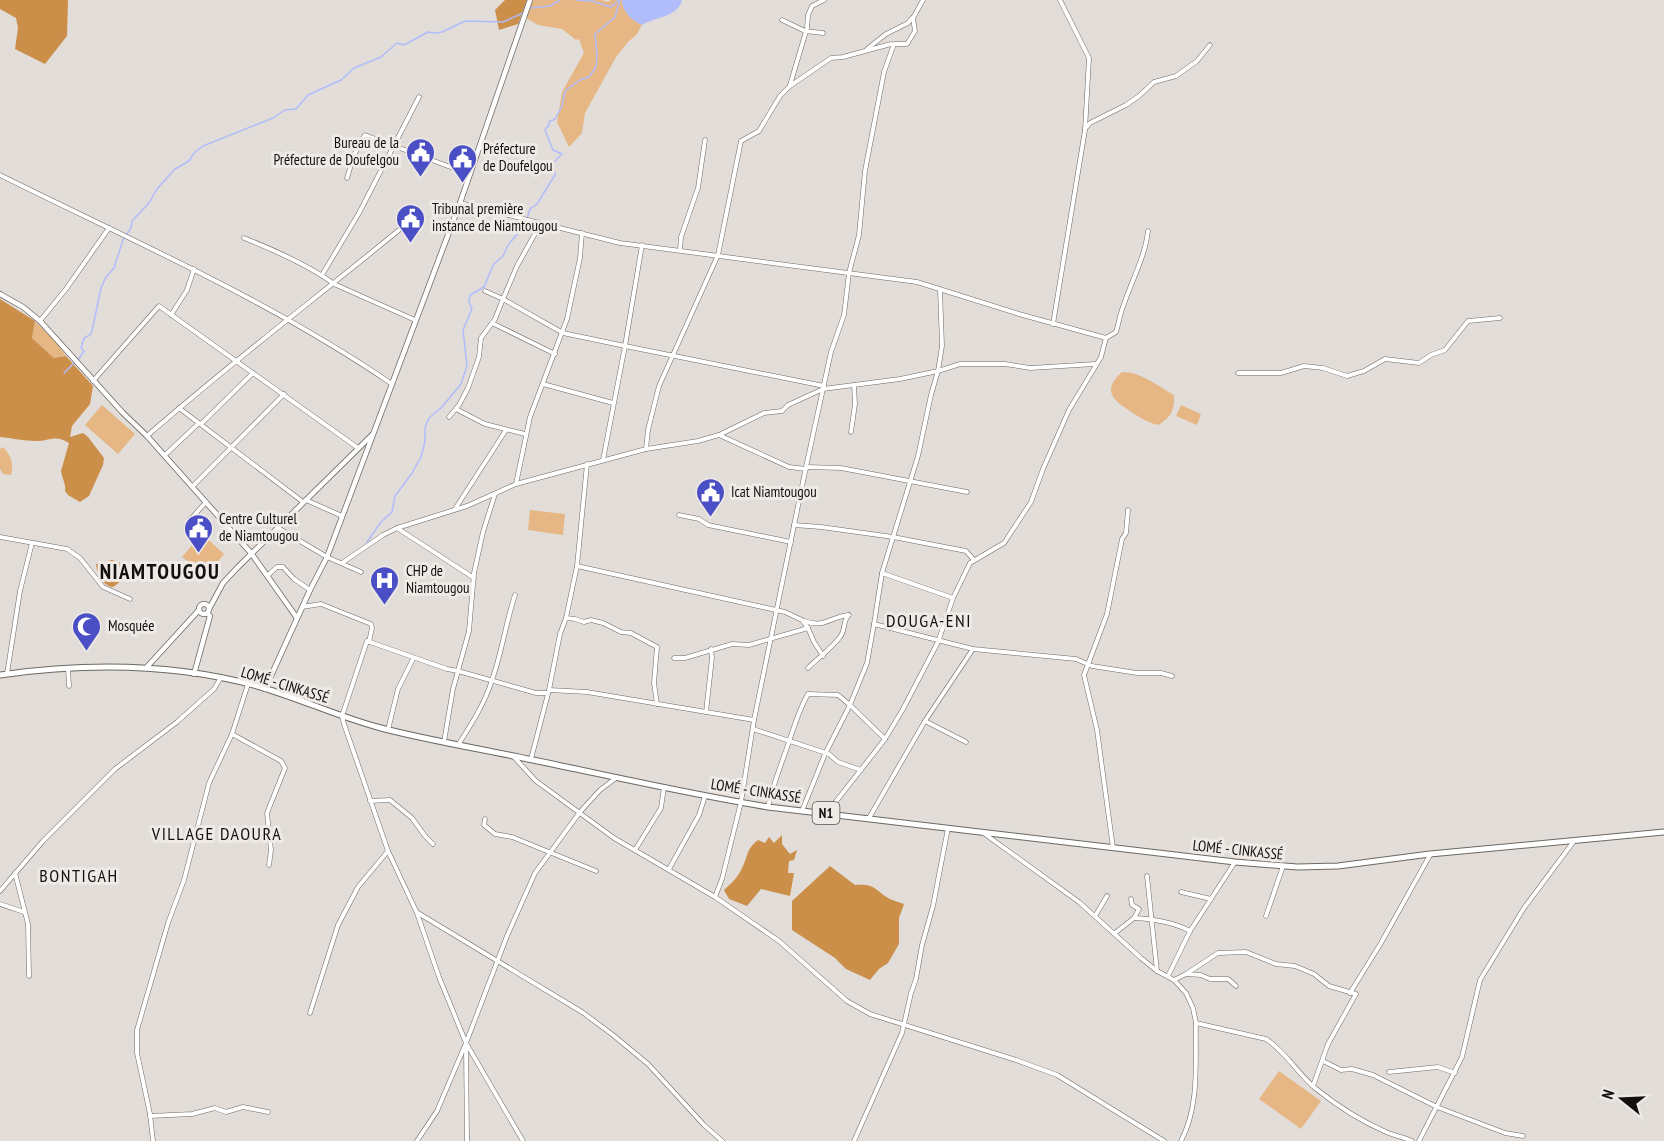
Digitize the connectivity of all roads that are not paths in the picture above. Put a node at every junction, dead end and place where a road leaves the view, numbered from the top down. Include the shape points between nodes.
1 (824, 0) edge
2 (923, 0) edge
3 (1060, 0) edge
4 (530, 1) edge
5 (913, 18) junction
6 (782, 20) dead end
7 (805, 31) junction
8 (823, 33) dead end
9 (891, 44) dead end
10 (1210, 45) dead end
11 (866, 50) junction
12 (790, 86) junction
13 (419, 98) dead end
14 (1085, 130) junction
15 (705, 140) dead end
16 (394, 147) junction
17 (470, 174) junction
18 (0, 175) edge
19 (346, 178) dead end
20 (460, 203) junction
21 (541, 223) junction
22 (109, 228) junction
23 (399, 230) dead end
24 (1148, 231) dead end
25 (582, 233) junction
26 (244, 238) dead end
27 (642, 245) junction
28 (680, 250) junction
29 (718, 255) junction
30 (194, 269) junction
31 (849, 273) junction
32 (322, 275) junction
33 (334, 284) junction
34 (940, 289) junction
35 (485, 291) dead end
36 (0, 294) edge
37 (503, 298) junction
38 (171, 315) junction
39 (287, 318) junction
40 (1500, 318) dead end
41 (415, 320) junction
42 (40, 321) junction
43 (492, 323) junction
44 (1053, 324) junction
45 (563, 333) junction
46 (1107, 339) junction
47 (625, 346) junction
48 (555, 354) junction
49 (672, 355) junction
50 (235, 360) junction
51 (1095, 364) junction
52 (938, 371) junction
53 (253, 373) junction
54 (1238, 373) dead end
55 (93, 381) junction
56 (392, 384) junction
57 (543, 384) junction
58 (854, 385) junction
59 (823, 388) junction
60 (284, 394) junction
61 (613, 403) junction
62 (179, 408) junction
63 (456, 409) junction
64 (449, 417) dead end
65 (200, 424) junction
66 (506, 430) junction
67 (851, 432) dead end
68 (525, 434) junction
69 (372, 435) junction
70 (719, 435) junction
71 (147, 436) junction
72 (231, 448) junction
73 (358, 448) junction
74 (646, 449) junction
75 (165, 455) junction
76 (603, 460) junction
77 (587, 464) junction
78 (806, 468) junction
79 (910, 481) junction
80 (516, 484) junction
81 (193, 486) junction
82 (967, 492) dead end
83 (495, 494) junction
84 (207, 501) junction
85 (304, 501) junction
86 (455, 510) junction
87 (1128, 510) dead end
88 (679, 515) dead end
89 (342, 516) junction
90 (190, 520) dead end
91 (794, 525) junction
92 (278, 528) junction
93 (397, 528) junction
94 (0, 537) edge
95 (893, 537) junction
96 (791, 542) junction
97 (32, 543) junction
98 (251, 553) junction
99 (327, 557) junction
100 (974, 560) junction
101 (342, 563) junction
102 (577, 566) junction
103 (361, 572) dead end
104 (882, 573) junction
105 (267, 576) junction
106 (474, 578) junction
107 (310, 590) junction
108 (217, 593) junction
109 (515, 595) dead end
110 (953, 598) junction
111 (130, 599) dead end
112 (203, 604) junction
113 (302, 607) junction
114 (199, 610) junction
115 (778, 610) junction
116 (208, 611) junction
117 (297, 618) junction
118 (566, 618) junction
119 (802, 620) junction
120 (874, 624) junction
121 (808, 628) junction
122 (772, 638) junction
123 (369, 642) junction
124 (938, 642) junction
125 (711, 649) junction
126 (973, 649) junction
127 (824, 656) junction
128 (674, 658) dead end
129 (413, 659) junction
130 (1089, 663) junction
131 (68, 668) junction
132 (146, 668) junction
133 (808, 668) dead end
134 (458, 671) junction
135 (194, 674) junction
136 (3, 675) edge
137 (1172, 676) dead end
138 (220, 679) junction
139 (492, 681) junction
140 (248, 684) junction
141 (69, 686) dead end
142 (265, 689) junction
143 (549, 692) junction
144 (657, 704) junction
145 (850, 705) junction
146 (706, 712) junction
147 (342, 716) junction
148 (754, 720) junction
149 (925, 721) junction
150 (753, 729) junction
151 (388, 730) junction
152 (232, 734) junction
153 (885, 739) junction
154 (789, 741) junction
155 (444, 742) junction
156 (966, 742) dead end
157 (458, 745) junction
158 (825, 754) junction
159 (513, 756) junction
160 (531, 759) junction
161 (861, 770) junction
162 (616, 778) junction
163 (664, 787) junction
164 (705, 796) junction
165 (370, 801) junction
166 (741, 802) junction
167 (768, 807) junction
168 (802, 811) junction
169 (580, 812) junction
170 (827, 813) junction
171 (869, 818) junction
172 (485, 819) dead end
173 (948, 828) junction
174 (981, 832) junction
175 (1664, 832) edge
176 (1574, 841) junction
177 (434, 844) dead end
178 (1113, 848) junction
179 (635, 850) junction
180 (388, 851) junction
181 (549, 853) junction
182 (1430, 854) junction
183 (1235, 862) junction
184 (269, 865) dead end
185 (1283, 866) junction
186 (669, 869) junction
187 (596, 871) dead end
188 (15, 872) junction
189 (1147, 876) dead end
190 (0, 891) edge
191 (1181, 892) dead end
192 (1107, 896) dead end
193 (715, 897) junction
194 (1131, 899) dead end
195 (1211, 899) junction
196 (0, 904) edge
197 (24, 912) junction
198 (417, 913) junction
199 (1095, 916) junction
200 (1266, 916) dead end
201 (1134, 918) junction
202 (1152, 919) junction
203 (1191, 931) junction
204 (1115, 933) junction
205 (497, 962) junction
206 (1157, 971) junction
207 (1186, 974) junction
208 (28, 976) dead end
209 (1168, 976) junction
210 (1174, 980) junction
211 (1236, 986) dead end
212 (1350, 993) junction
213 (310, 1013) dead end
214 (1196, 1023) junction
215 (902, 1024) junction
216 (466, 1043) junction
217 (1323, 1061) junction
218 (1389, 1072) dead end
219 (1455, 1073) junction
220 (1313, 1086) junction
221 (1437, 1107) junction
222 (267, 1112) dead end
223 (150, 1116) junction
224 (1523, 1136) dead end
225 (153, 1141) edge
226 (417, 1141) edge
227 (467, 1141) edge
228 (523, 1141) edge
229 (722, 1141) edge
230 (854, 1141) edge
231 (1164, 1141) edge
232 (1181, 1141) edge
233 (1412, 1141) edge
234 (1419, 1141) edge

1 - 7 street via 812,6
2 - 5 street
3 - 14 street via 1089,58
4 - 17 main road
5 - 11 street
5 - 31 street via 915,31 907,44 894,44 884,72 865,171 859,235
6 - 7 street
7 - 8 street
7 - 12 street
9 - 11 street
10 - 14 street via 1197,61 1176,76 1154,82
11 - 12 street via 831,58
12 - 29 street via 759,131 741,141
13 - 16 street
14 - 44 street
15 - 28 street via 698,188
16 - 17 street
16 - 19 street via 365,135
16 - 32 street
17 - 20 main road
18 - 22 street
20 - 21 street
20 - 41 main road
21 - 25 street
21 - 37 street
22 - 30 street
22 - 42 street
23 - 33 street
24 - 46 street via 1116,332
25 - 27 street
25 - 45 street
26 - 32 street
27 - 28 street
27 - 47 street
28 - 29 street
29 - 31 street
29 - 49 street
30 - 38 street via 187,290
30 - 39 street
31 - 34 street
31 - 59 street via 844,315
32 - 33 street
33 - 39 street
33 - 41 street
34 - 44 street
34 - 52 street via 942,346
35 - 37 street
36 - 42 main road
37 - 43 street
37 - 45 street
38 - 50 street
38 - 55 street via 159,306
39 - 50 street
39 - 56 street
40 - 54 street via 1468,321 1445,350 1419,363 1385,359 1347,376 1304,366 1281,373
41 - 56 main road
42 - 55 main road
43 - 48 street
43 - 63 street via 481,338 479,357
44 - 46 street
45 - 47 street
45 - 48 street
46 - 51 street
47 - 49 street
47 - 61 street
48 - 57 street
49 - 59 street
49 - 74 street via 659,386
50 - 53 street
50 - 62 street
51 - 52 street via 1030,368 960,364
51 - 100 street via 1069,411 1031,502 1004,543
52 - 58 street
52 - 79 street
53 - 60 street
53 - 65 street
55 - 71 main road
56 - 69 main road
57 - 61 street
57 - 68 street
58 - 59 street
58 - 67 street
59 - 70 street via 782,411 764,413
59 - 78 street
60 - 72 street
60 - 73 street
61 - 76 street
62 - 65 street
62 - 71 street
63 - 64 street
63 - 66 street
65 - 72 street
65 - 75 street
66 - 68 street
66 - 86 street
68 - 80 street
69 - 73 main road
69 - 89 main road
70 - 74 street
70 - 78 street via 789,466
71 - 75 main road
72 - 81 street
72 - 85 street
73 - 85 main road
74 - 76 street
75 - 81 main road
76 - 77 street
77 - 80 street
77 - 102 street
78 - 79 street via 841,468
78 - 91 street
79 - 82 street
79 - 95 street
80 - 83 street
81 - 84 main road
83 - 86 street
83 - 106 street
84 - 90 street
84 - 98 main road
85 - 89 street
85 - 92 main road
86 - 93 street
87 - 130 street via 1107,614
88 - 96 street
89 - 99 main road
91 - 95 street
91 - 96 street
92 - 98 main road
92 - 99 street
93 - 101 street
93 - 106 street
94 - 97 street
95 - 100 street via 966,551
95 - 104 street
96 - 115 street
97 - 111 street via 67,549 80,558 103,587
97 - 136 street
98 - 105 main road
98 - 108 main road
99 - 101 street
99 - 107 main road
100 - 110 street
101 - 103 street
102 - 115 street
102 - 118 street
104 - 110 street
104 - 120 street
105 - 107 street via 283,567
105 - 117 main road
106 - 134 street via 469,631
107 - 113 main road
108 - 112 main road
108 - 116 main road
109 - 139 street
110 - 124 street
112 - 114 main road
112 - 116 main road
113 - 117 main road
113 - 123 street via 321,604 371,624
114 - 116 main road via 202,614
114 - 132 main road
115 - 119 street
115 - 122 street
116 - 135 main road via 210,616
117 - 142 main road
118 - 143 street
118 - 144 street via 603,623 657,647
119 - 121 street
119 - 127 street via 818,625 849,615 844,619 843,634
120 - 124 street
120 - 145 street via 867,663
121 - 122 street
121 - 127 street
122 - 125 street
122 - 148 street
123 - 129 street
123 - 147 street
124 - 126 street
124 - 153 street
125 - 128 street
125 - 146 street
126 - 130 street
126 - 149 street
127 - 133 street
129 - 134 street
129 - 151 street via 398,689
130 - 137 street
130 - 178 street via 1084,678 1097,730
131 - 132 highway, LOMÉ - CINKASSÉ / N1
131 - 136 highway, LOMÉ - CINKASSÉ / N1
131 - 141 street
132 - 135 highway, LOMÉ - CINKASSÉ / N1
134 - 139 street
134 - 155 street
135 - 138 highway, LOMÉ - CINKASSÉ / N1
138 - 140 highway, LOMÉ - CINKASSÉ / N1
138 - 188 street via 207,696 115,769
139 - 143 street via 536,693
139 - 157 street
140 - 142 highway, LOMÉ - CINKASSÉ / N1
140 - 152 street
142 - 147 highway, LOMÉ - CINKASSÉ / N1
143 - 144 street via 587,692
143 - 160 street
144 - 146 street
145 - 153 street
145 - 154 street via 838,696 808,694 798,710
145 - 158 street
146 - 148 street
147 - 151 highway, LOMÉ - CINKASSÉ / N1
147 - 165 street
148 - 150 street
149 - 156 street
149 - 171 street
150 - 154 street
150 - 166 street
151 - 155 highway, LOMÉ - CINKASSÉ / N1
152 - 184 street via 281,761 285,768 267,813
152 - 223 street via 209,783 184,880 137,1030 137,1053
153 - 161 street
154 - 158 street
154 - 167 street
155 - 157 highway, LOMÉ - CINKASSÉ / N1
157 - 159 highway, LOMÉ - CINKASSÉ / N1
158 - 161 street
158 - 168 street
159 - 160 highway, LOMÉ - CINKASSÉ / N1
159 - 169 street via 536,780
160 - 162 highway, LOMÉ - CINKASSÉ / N1
161 - 170 street
162 - 163 highway, LOMÉ - CINKASSÉ / N1
162 - 169 street
163 - 164 highway, LOMÉ - CINKASSÉ / N1
163 - 179 street via 661,808
164 - 166 highway, LOMÉ - CINKASSÉ / N1
164 - 186 street via 699,815
165 - 177 street via 390,800
165 - 180 street
166 - 167 highway, LOMÉ - CINKASSÉ / N1
166 - 193 street
167 - 168 highway, LOMÉ - CINKASSÉ / N1
168 - 170 highway, LOMÉ - CINKASSÉ / N1
169 - 179 street
169 - 181 street
170 - 171 highway, LOMÉ - CINKASSÉ / N1
171 - 173 highway, LOMÉ - CINKASSÉ / N1
172 - 181 street via 489,831
173 - 174 highway, LOMÉ - CINKASSÉ / N1
173 - 215 street via 916,979
174 - 178 highway, LOMÉ - CINKASSÉ / N1
174 - 199 street
175 - 176 highway, LOMÉ - CINKASSÉ / N1
176 - 182 highway, LOMÉ - CINKASSÉ / N1
176 - 219 street via 1524,908 1480,980
178 - 183 highway, LOMÉ - CINKASSÉ / N1
179 - 186 street
180 - 198 street
180 - 213 street via 358,887 338,925
181 - 187 street
181 - 205 street via 536,873
182 - 185 highway, LOMÉ - CINKASSÉ / N1 via 1338,866
182 - 212 street
183 - 185 highway, LOMÉ - CINKASSÉ / N1
183 - 195 street
185 - 200 street
186 - 193 street
188 - 190 street
188 - 197 street
189 - 202 street
191 - 195 street
192 - 199 street
193 - 215 street via 779,941 854,1006
194 - 201 street via 1139,909
195 - 203 street
196 - 197 street
197 - 208 street
198 - 205 street
198 - 216 street
199 - 204 street
201 - 202 street
201 - 204 street
202 - 203 street
202 - 206 street
203 - 209 street
204 - 206 street
205 - 216 street
205 - 229 street via 614,1035 648,1064
206 - 209 street
207 - 210 street
207 - 211 street via 1228,979
207 - 212 street via 1218,953 1246,952 1294,966
209 - 210 street
210 - 214 street via 1186,993
212 - 217 street via 1356,994 1328,1044
214 - 220 street via 1266,1039
214 - 232 street via 1194,1101
215 - 230 street via 902,1033
215 - 231 street via 1057,1075
216 - 226 street via 437,1111
216 - 227 street
216 - 228 street
217 - 220 street
217 - 221 street via 1341,1071 1352,1069 1373,1075
218 - 219 street via 1438,1067
219 - 221 street
220 - 233 street via 1362,1119
221 - 224 street
221 - 234 street
222 - 223 street via 243,1107 226,1112 214,1108 192,1114
223 - 225 street

